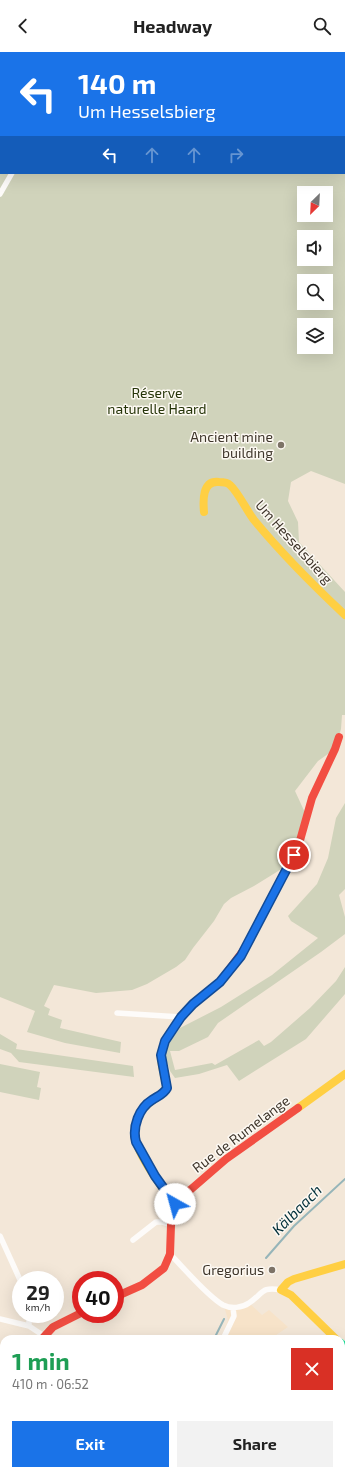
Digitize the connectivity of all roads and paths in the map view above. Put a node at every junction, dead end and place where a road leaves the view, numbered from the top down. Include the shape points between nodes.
1 (11, 174) edge
2 (0, 194) edge
3 (204, 512) dead end
4 (345, 615) edge
5 (339, 737) dead end
6 (117, 1013) dead end
7 (181, 1017) junction
8 (345, 1074) edge
9 (178, 1206) junction
10 (171, 1225) junction
11 (0, 1236) edge
12 (133, 1240) dead end
13 (170, 1254) junction
14 (345, 1264) edge
15 (16, 1271) edge
16 (281, 1290) junction
17 (124, 1293) edge
18 (233, 1308) junction
19 (72, 1317) edge
20 (0, 1319) edge
21 (29, 1326) joint
22 (40, 1335) edge
23 (45, 1335) edge
24 (225, 1335) edge
25 (332, 1335) edge

1 - 2 street
3 - 4 street, Um Hesselsbierg via 202,502 205,489 217,481 230,485 254,520 310,582
5 - 7 street via 312,798 299,844 246,947 220,982
6 - 7 street
7 - 9 street via 165,1041 161,1055 167,1088 151,1100 141,1112 135,1129 135,1136 155,1176
8 - 9 street, Rue de Rumelange via 226,1159 197,1183
9 - 10 street, Rue de Rumelange
10 - 12 street via 156,1222
10 - 13 street, Rue de Rumelange
11 - 15 street
13 - 17 street via 164,1268 142,1285
13 - 18 street via 212,1297 224,1306
14 - 16 street via 294,1279
16 - 18 street via 267,1289 249,1303
16 - 25 street via 291,1295
18 - 24 street via 234,1316
19 - 23 street via 53,1327
20 - 21 street
21 - 22 street

